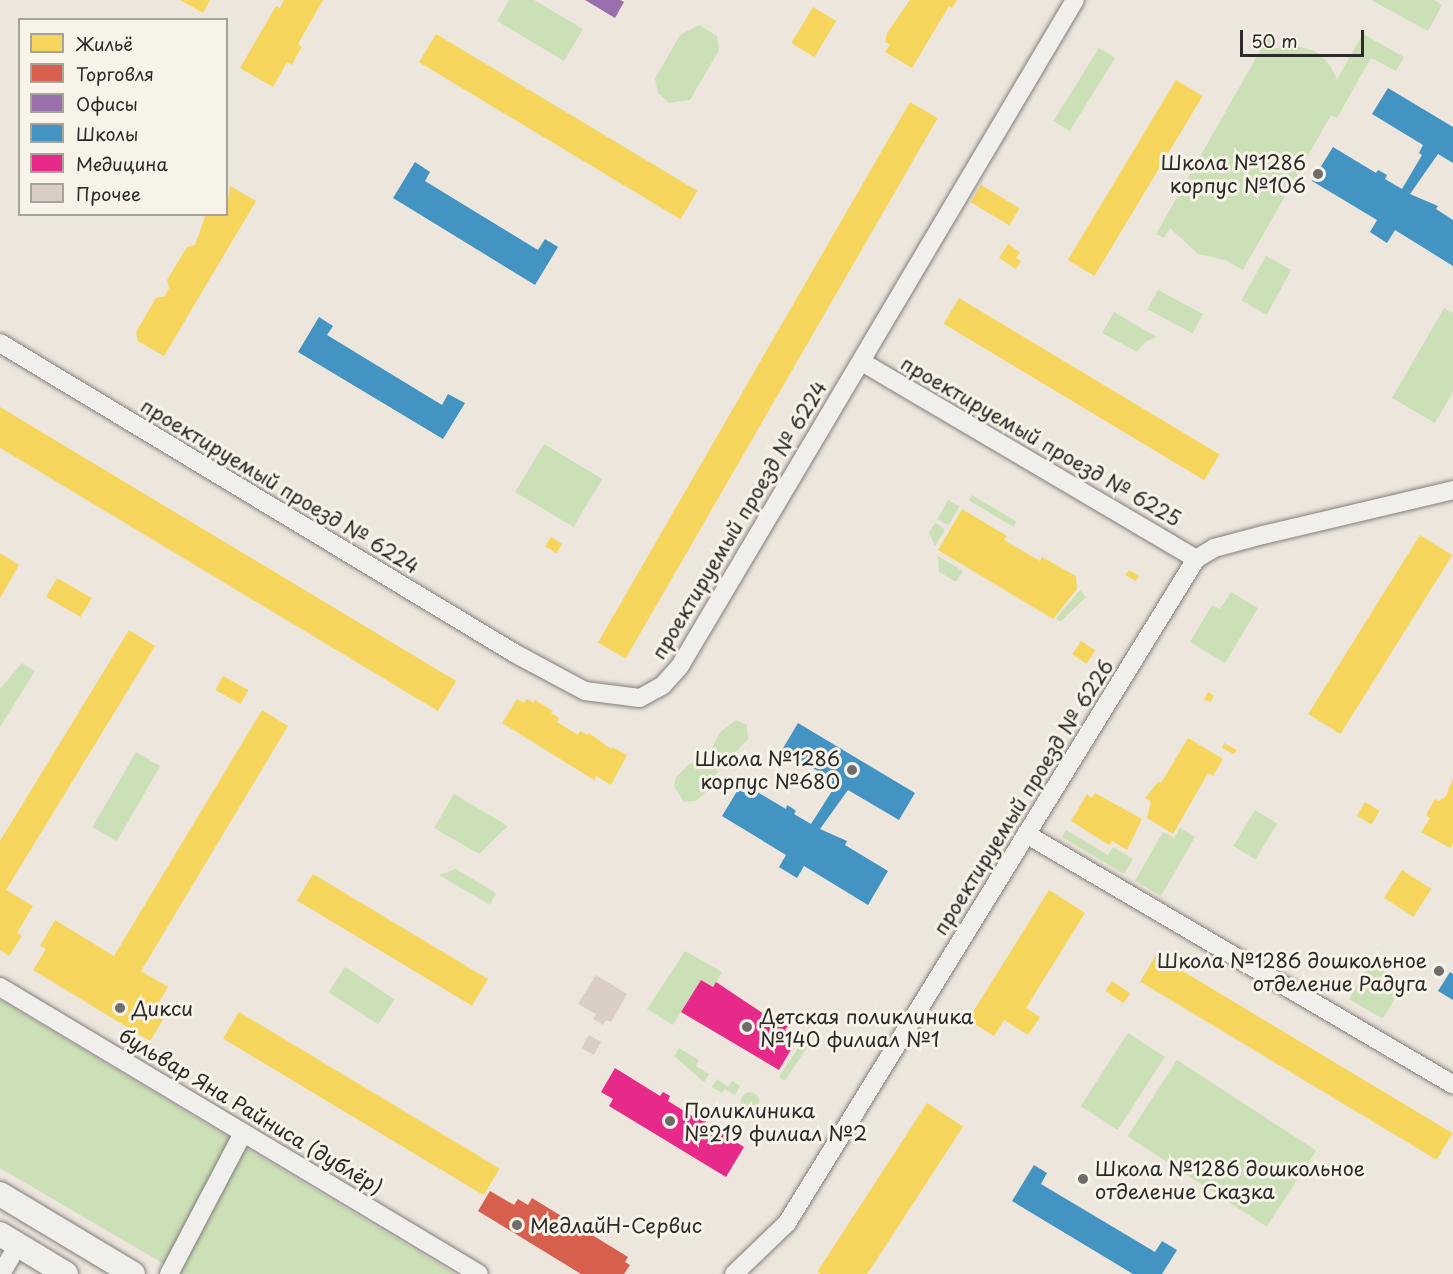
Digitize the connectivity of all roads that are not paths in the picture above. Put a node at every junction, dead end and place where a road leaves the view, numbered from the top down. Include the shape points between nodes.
1 (1075, 0) edge
2 (0, 343) edge
3 (862, 362) junction
4 (1453, 490) edge
5 (1196, 559) junction
6 (1026, 834) junction
7 (0, 987) edge
8 (1453, 1085) edge
9 (243, 1133) junction
10 (0, 1194) edge
11 (9, 1240) edge
12 (1, 1274) edge
13 (66, 1274) edge
14 (133, 1274) edge
15 (169, 1274) edge
16 (479, 1274) edge
17 (734, 1274) edge

1 - 3 street, проектируемый проезд № 6224
2 - 3 street, проектируемый проезд № 6224 via 516,654 585,691 640,698 663,685 680,666
3 - 5 street, проектируемый проезд № 6225
4 - 5 street via 1234,543 1204,552
5 - 6 street, проектируемый проезд № 6226
6 - 8 street
6 - 17 street, проектируемый проезд № 6226 via 787,1223
7 - 9 street, бульвар Яна Райниса (дублёр)
9 - 15 street
9 - 16 street, бульвар Яна Райниса (дублёр)
10 - 14 main road
11 - 12 street
11 - 13 main road

